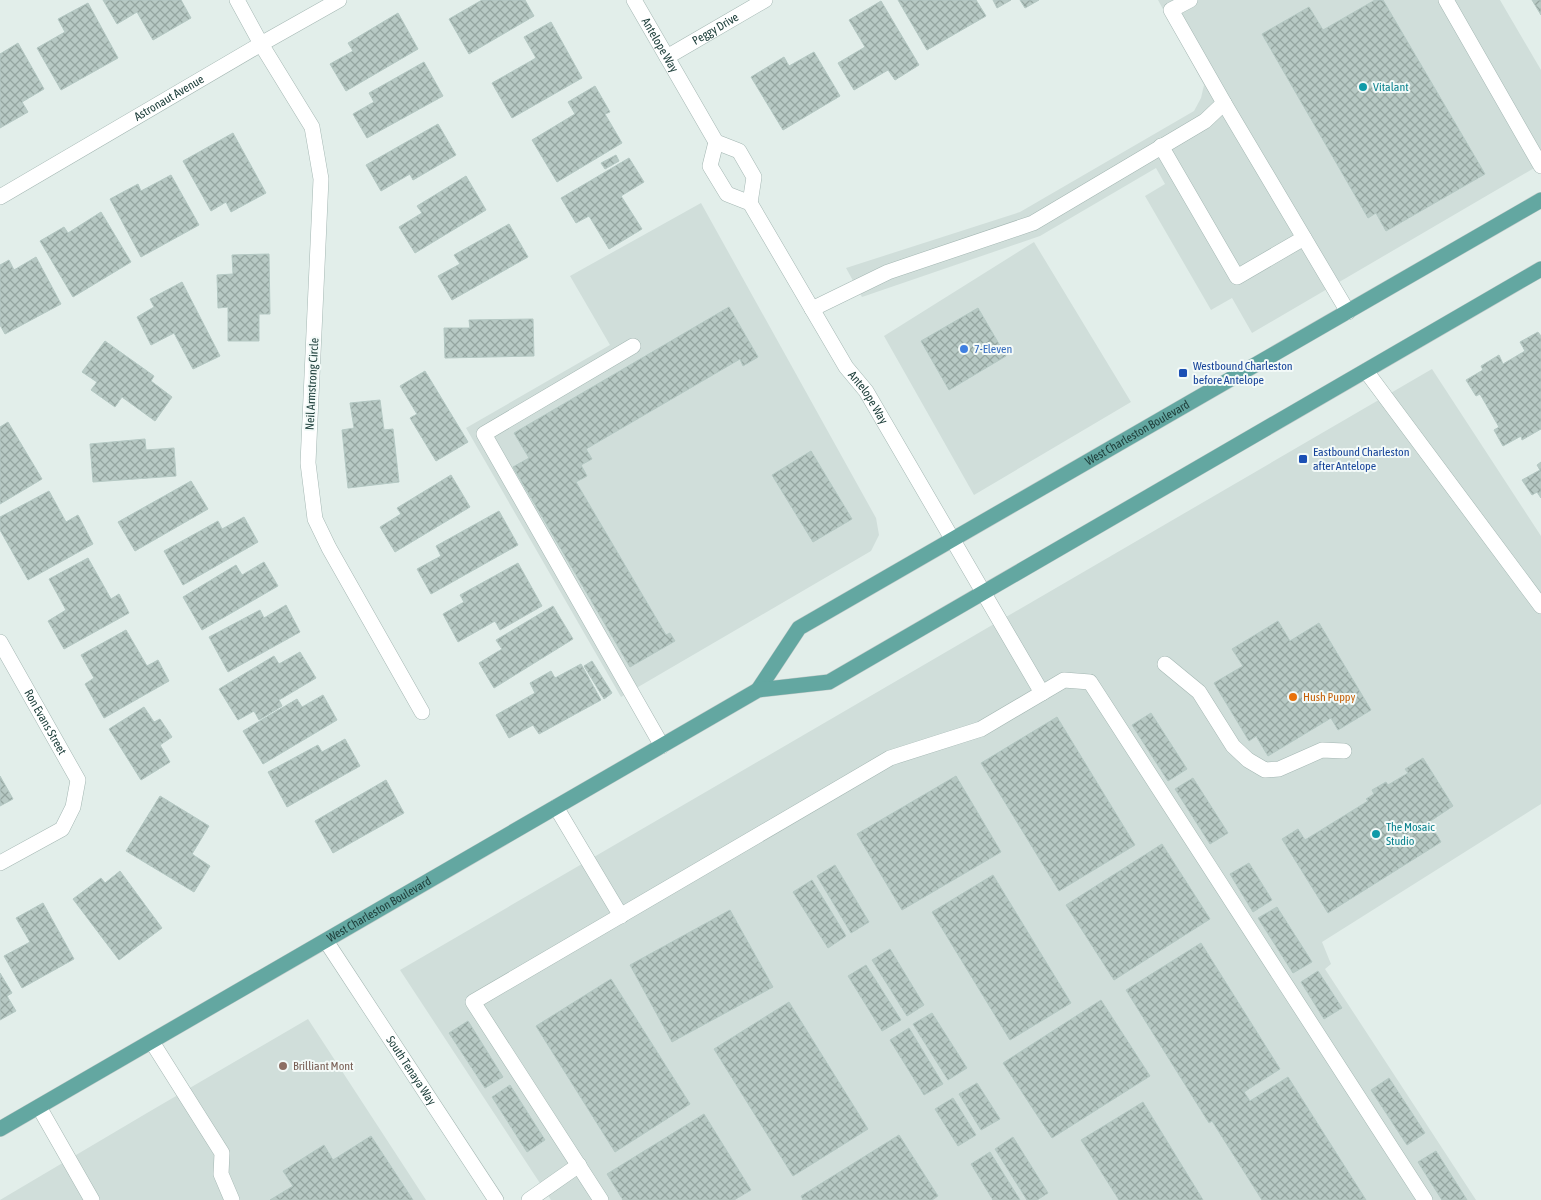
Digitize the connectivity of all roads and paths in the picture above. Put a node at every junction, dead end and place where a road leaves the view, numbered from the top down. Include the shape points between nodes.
1 (237, 0) edge
2 (340, 0) edge
3 (634, 0) edge
4 (765, 0) edge
5 (1190, 0) edge
6 (1446, 0) edge
7 (261, 44) junction
8 (666, 57) junction
9 (1224, 103) junction
10 (716, 142) junction
11 (1161, 146) junction
12 (1541, 166) edge
13 (0, 198) edge
14 (1541, 200) edge
15 (750, 203) junction
16 (1304, 238) junction
17 (1541, 269) edge
18 (812, 309) junction
19 (1348, 312) junction
20 (633, 346) dead end
21 (1366, 371) junction
22 (952, 539) junction
23 (984, 592) junction
24 (1541, 606) edge
25 (0, 642) edge
26 (1165, 664) dead end
27 (758, 690) junction
28 (1042, 693) junction
29 (422, 712) dead end
30 (662, 746) junction
31 (1344, 751) dead end
32 (556, 808) junction
33 (0, 863) edge
34 (621, 916) junction
35 (326, 941) junction
36 (152, 1042) junction
37 (39, 1107) junction
38 (0, 1130) edge
39 (579, 1165) junction
40 (92, 1200) edge
41 (232, 1200) edge
42 (496, 1200) edge
43 (529, 1200) edge
44 (602, 1200) edge
45 (1426, 1200) edge

1 - 7 street, Neil Armstrong Circle
2 - 7 street, Astronaut Avenue
3 - 8 street, Antelope Way
4 - 8 street, Peggy Drive
5 - 9 street via 1172,10
6 - 12 street
7 - 13 street, Astronaut Avenue
7 - 29 street, Neil Armstrong Circle via 312,127 321,179 308,463 315,519
8 - 10 street, Antelope Way
9 - 11 street via 1205,121
9 - 16 street
10 - 15 street via 739,151 754,177
10 - 15 street via 710,166 727,194
11 - 16 street via 1237,277
11 - 18 street via 1033,223 888,272
14 - 19 main road, West Charleston Boulevard
15 - 18 street, Antelope Way
16 - 19 street
17 - 21 main road, West Charleston Boulevard
18 - 22 street, Antelope Way via 846,367 866,391
19 - 22 main road, West Charleston Boulevard
20 - 30 street via 484,434
21 - 23 main road, West Charleston Boulevard
21 - 24 street
22 - 23 street, Antelope Way
22 - 27 main road, West Charleston Boulevard via 799,628
23 - 27 main road, West Charleston Boulevard via 829,682
23 - 28 street, Antelope Way
25 - 33 street, Ron Evans Street via 78,780 73,807 62,829
26 - 31 street via 1199,692 1233,746 1265,770 1279,769 1322,750
27 - 30 main road, West Charleston Boulevard
28 - 34 street via 981,729 890,758
28 - 45 street via 1064,680 1090,682
30 - 32 main road, West Charleston Boulevard
32 - 34 street
32 - 35 main road, West Charleston Boulevard
34 - 39 street via 473,1002
35 - 36 main road, West Charleston Boulevard
35 - 42 street, South Tenaya Way
36 - 37 main road, West Charleston Boulevard
36 - 41 street via 222,1153 220,1174
37 - 38 main road, West Charleston Boulevard
37 - 40 street
39 - 43 street
39 - 44 street

